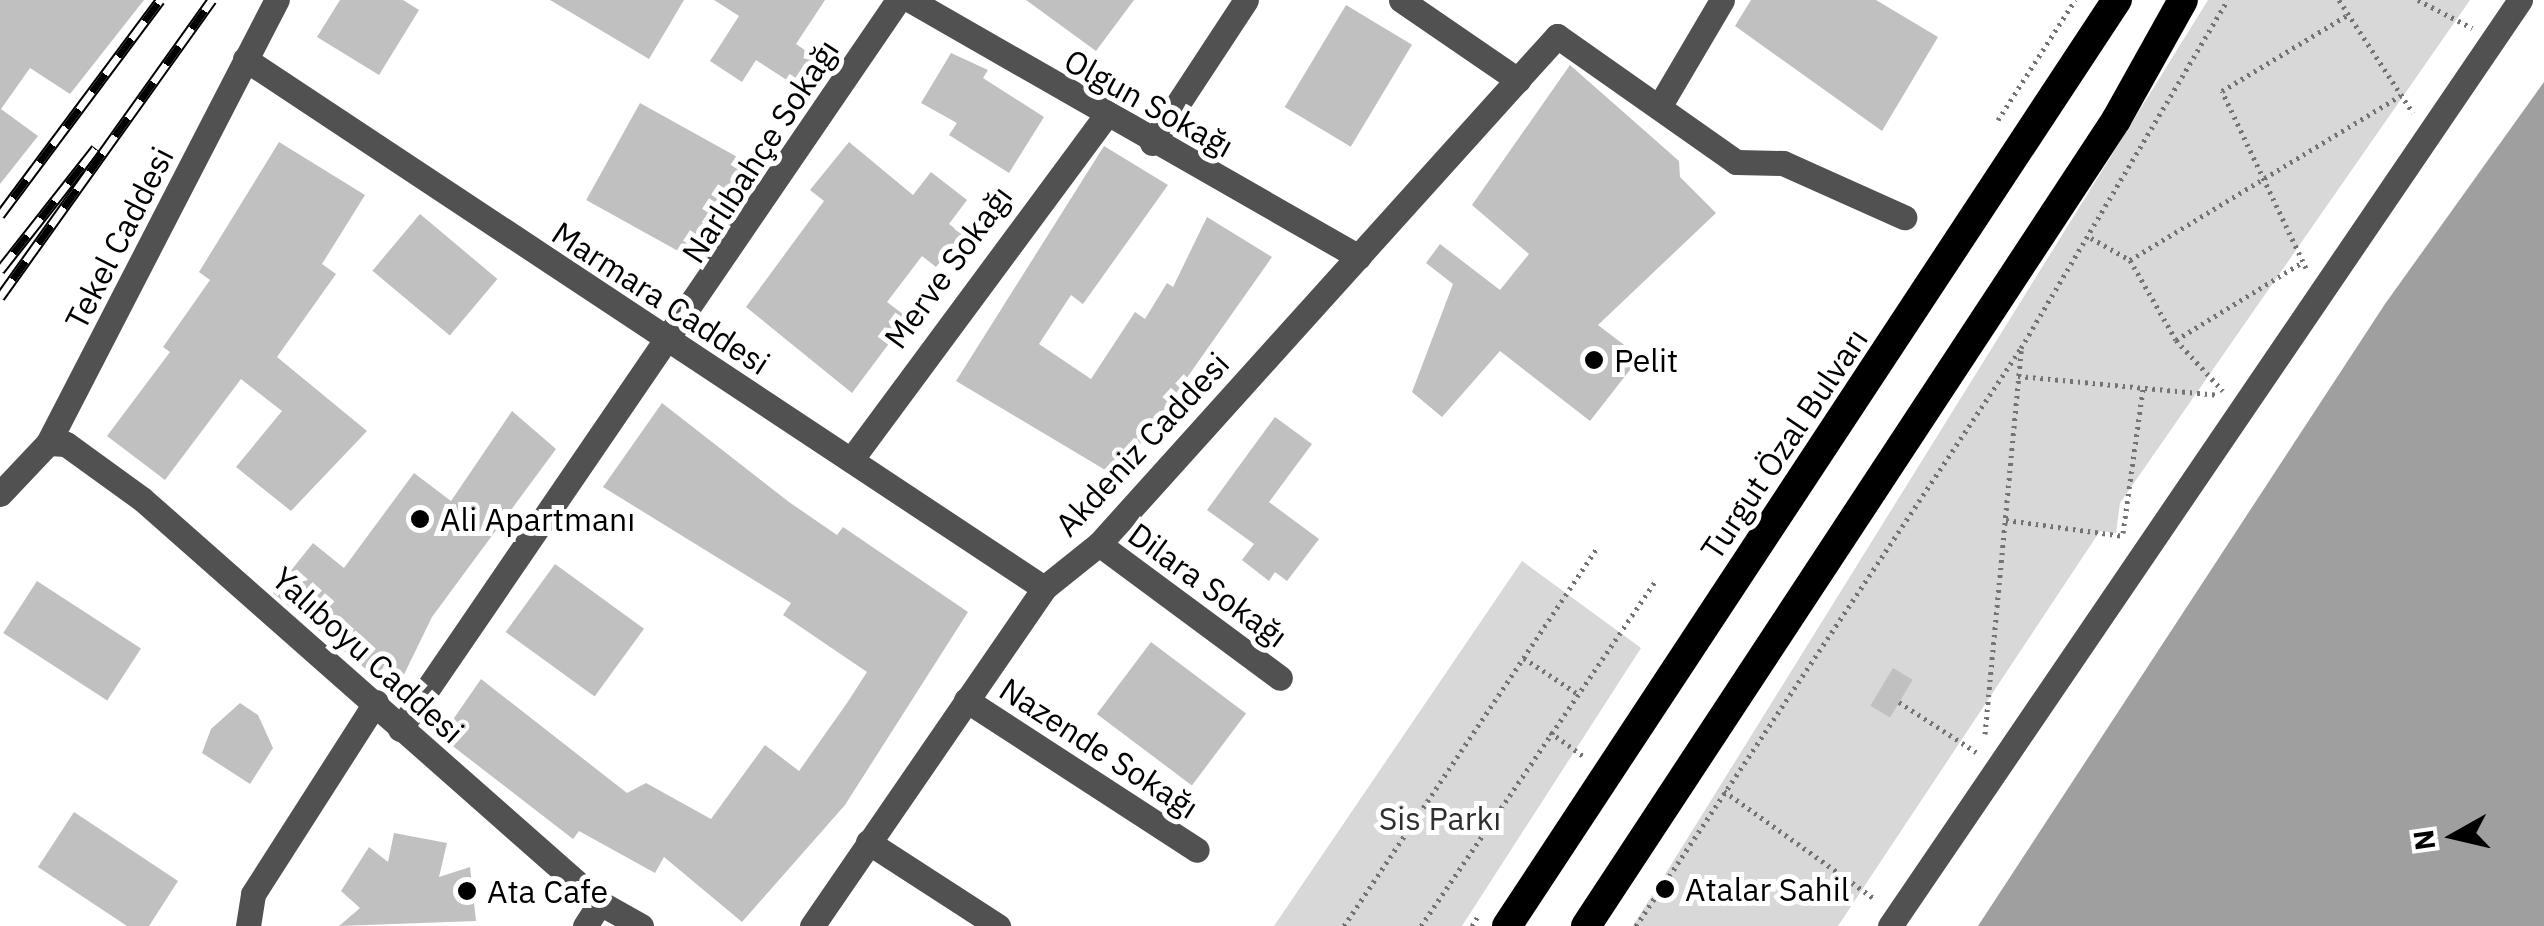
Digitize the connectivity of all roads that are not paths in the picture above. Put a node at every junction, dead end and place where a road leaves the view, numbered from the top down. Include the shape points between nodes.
1 (277, 0) edge
2 (898, 0) edge
3 (910, 0) edge
4 (1246, 0) edge
5 (1401, 0) edge
6 (1722, 0) edge
7 (2116, 0) edge
8 (2183, 0) edge
9 (2520, 0) edge
10 (245, 58) junction
11 (1518, 80) junction
12 (1659, 108) junction
13 (1105, 117) junction
14 (1152, 143) junction
15 (1904, 217) dead end
16 (1359, 256) junction
17 (671, 345) junction
18 (48, 443) junction
19 (850, 460) junction
20 (0, 494) edge
21 (1098, 544) junction
22 (1044, 588) junction
23 (1280, 678) dead end
24 (966, 700) junction
25 (376, 702) junction
26 (400, 730) junction
27 (868, 842) junction
28 (1197, 850) dead end
29 (600, 902) junction
30 (1894, 920) edge
31 (248, 926) edge
32 (585, 926) edge
33 (641, 926) edge
34 (812, 926) edge
35 (998, 926) edge
36 (1507, 926) edge
37 (1586, 926) edge

1 - 10 street, Tekel Caddesi
2 - 17 street, Narlıbahçe Sokağı
3 - 13 street, Olgun Sokağı
4 - 14 street
5 - 11 street
6 - 12 street
7 - 36 highway, Turgut Özal Bulvarı
8 - 37 highway via 2116,120
9 - 30 street via 2316,288
10 - 17 street, Marmara Caddesi
10 - 18 street, Tekel Caddesi
11 - 12 street, Akdeniz Caddesi via 1557,36
11 - 16 street, Akdeniz Caddesi
12 - 15 street via 1736,162 1783,164
13 - 14 street, Olgun Sokağı
13 - 19 street, Merve Sokağı
14 - 16 street, Olgun Sokağı
16 - 21 street, Akdeniz Caddesi
17 - 19 street, Marmara Caddesi
17 - 26 street, Narlıbahçe Sokağı
18 - 20 street, Tekel Caddesi
18 - 25 street, Yalıboyu Caddesi via 66,444 142,499
19 - 22 street, Marmara Caddesi
21 - 22 street, Akdeniz Caddesi
21 - 23 street, Dilara Sokağı
22 - 24 street, Akdeniz Caddesi
24 - 27 street, Akdeniz Caddesi
24 - 28 street, Nazende Sokağı
25 - 26 street, Yalıboyu Caddesi
25 - 31 street via 253,894
26 - 29 street, Yalıboyu Caddesi
27 - 34 street, Akdeniz Caddesi
27 - 35 street
29 - 32 street
29 - 33 street, Yalıboyu Caddesi

